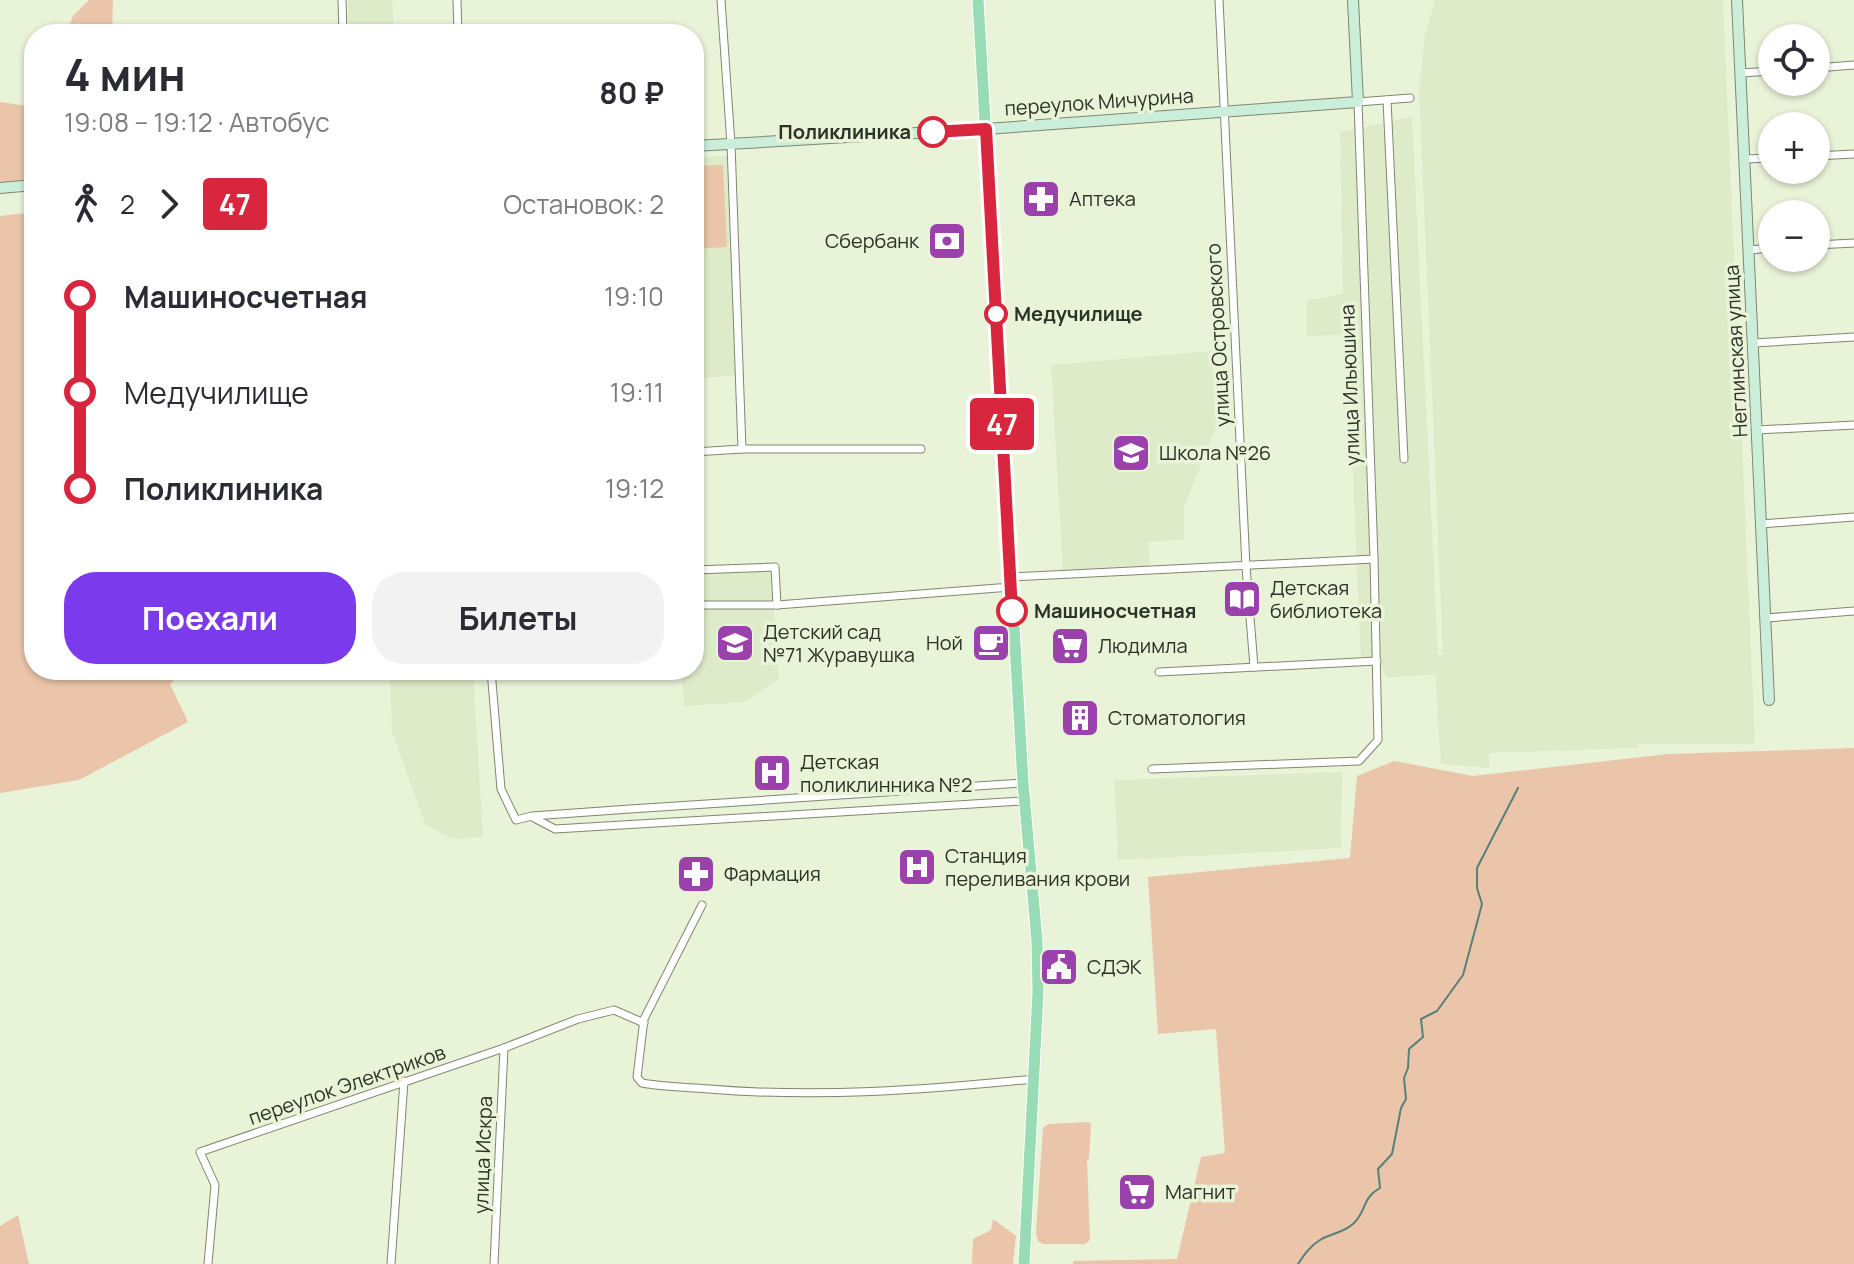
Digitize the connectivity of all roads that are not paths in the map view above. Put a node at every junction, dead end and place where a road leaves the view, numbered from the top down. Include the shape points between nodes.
1 (342, 0) edge
2 (457, 0) edge
3 (721, 0) edge
4 (978, 0) edge
5 (1219, 0) edge
6 (1353, 0) edge
7 (1737, 0) edge
8 (343, 24) edge
9 (458, 24) edge
10 (1854, 65) edge
11 (1830, 67) edge
12 (1758, 72) edge
13 (1741, 73) junction
14 (1410, 98) dead end
15 (1387, 100) junction
16 (1358, 102) junction
17 (1223, 111) junction
18 (986, 129) junction
19 (731, 144) junction
20 (704, 145) edge
21 (1854, 154) edge
22 (1830, 155) edge
23 (1745, 159) junction
24 (1758, 159) edge
25 (24, 186) edge
26 (0, 188) edge
27 (1854, 243) edge
28 (1830, 244) edge
29 (1758, 249) edge
30 (1749, 250) junction
31 (1854, 337) edge
32 (1754, 343) junction
33 (1854, 425) edge
34 (1757, 430) junction
35 (742, 449) junction
36 (921, 449) dead end
37 (704, 451) edge
38 (1404, 459) dead end
39 (1854, 517) edge
40 (1761, 524) junction
41 (1374, 559) junction
42 (1246, 567) junction
43 (704, 570) edge
44 (1011, 582) junction
45 (704, 605) edge
46 (777, 605) junction
47 (1854, 611) edge
48 (1766, 618) junction
49 (1377, 661) junction
50 (1254, 667) junction
51 (1159, 672) dead end
52 (492, 680) edge
53 (1769, 700) dead end
54 (1152, 769) dead end
55 (1023, 783) junction
56 (1024, 801) junction
57 (532, 816) junction
58 (702, 905) dead end
59 (644, 1023) junction
60 (504, 1048) junction
61 (1034, 1079) junction
62 (404, 1081) junction
63 (208, 1264) edge
64 (391, 1264) edge
65 (494, 1264) edge
66 (1024, 1264) edge

1 - 8 street
2 - 9 street
3 - 19 street
4 - 18 main road
5 - 17 street, улица Островского
6 - 16 street, улица Ильюшина
7 - 13 street, Неглинская улица
10 - 11 street
12 - 13 street
13 - 23 street, Неглинская улица
14 - 15 street, переулок Мичурина
15 - 16 street, переулок Мичурина
15 - 38 street
16 - 17 street, переулок Мичурина
16 - 41 street, улица Ильюшина
17 - 18 street, переулок Мичурина
17 - 42 street, улица Островского
18 - 19 street, переулок Мичурина
18 - 44 main road
19 - 20 street, переулок Мичурина
19 - 35 street
21 - 22 street
23 - 24 street
23 - 30 street, Неглинская улица
25 - 26 street
27 - 28 street
29 - 30 street
30 - 32 street, Неглинская улица
31 - 32 street
32 - 34 street, Неглинская улица
33 - 34 street
34 - 40 street, Неглинская улица
35 - 36 street
35 - 37 street
39 - 40 street
40 - 48 street, Неглинская улица
41 - 42 street
41 - 49 street, улица Ильюшина
42 - 44 street
42 - 50 street, улица Островского
43 - 46 street via 775,567
44 - 46 street
44 - 55 main road
45 - 46 street
47 - 48 street
48 - 53 street, Неглинская улица
49 - 50 street
49 - 54 street, улица Ильюшина via 1378,740 1359,761
50 - 51 street
52 - 57 street via 501,789 516,820
55 - 56 main road
55 - 57 street
56 - 57 street via 555,829
56 - 61 main road via 1037,941
58 - 59 street
59 - 60 street, переулок Электриков via 614,1010
59 - 61 street via 637,1077 642,1083 852,1094
60 - 62 street, переулок Электриков
60 - 65 street, улица Искра
61 - 66 main road
62 - 63 street, переулок Электриков via 200,1152 215,1185
62 - 64 street

